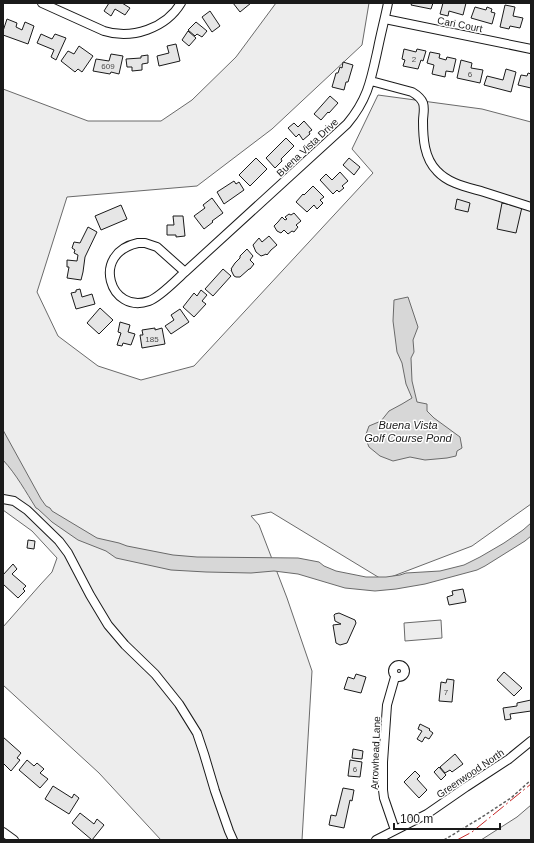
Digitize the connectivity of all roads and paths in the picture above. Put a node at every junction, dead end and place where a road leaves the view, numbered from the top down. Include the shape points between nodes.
1 (42, 3) edge
2 (181, 3) edge
3 (388, 3) edge
4 (384, 19) junction
5 (531, 49) edge
6 (371, 81) junction
7 (531, 207) edge
8 (185, 272) junction
9 (3, 498) edge
10 (395, 676) dead end
11 (531, 741) edge
12 (531, 780) edge
13 (395, 830) junction
14 (3, 832) edge
15 (14, 840) edge
16 (233, 840) edge
17 (376, 840) edge
18 (444, 840) edge

1 - 2 street via 109,33 126,35 160,24 169,18
3 - 4 street, Buena Vista Drive
4 - 5 street, Cari Court
4 - 6 street, Buena Vista Drive
6 - 7 street via 412,92 423,102 425,146 429,160 445,179
6 - 8 street, Buena Vista Drive via 360,106 347,124
8 - 8 street, Buena Vista Drive via 158,296 142,303 129,301 119,295 112,285 109,274 112,261 120,251 138,243 157,247
9 - 16 street via 14,500 59,541 108,625 155,674 179,704 196,733
10 - 13 street, Arrowhead Lane via 387,705 383,790 386,807
11 - 13 street, Greenwood North via 510,759 427,814
12 - 18 path via 511,798
13 - 17 street, Greenwood North
14 - 15 street

